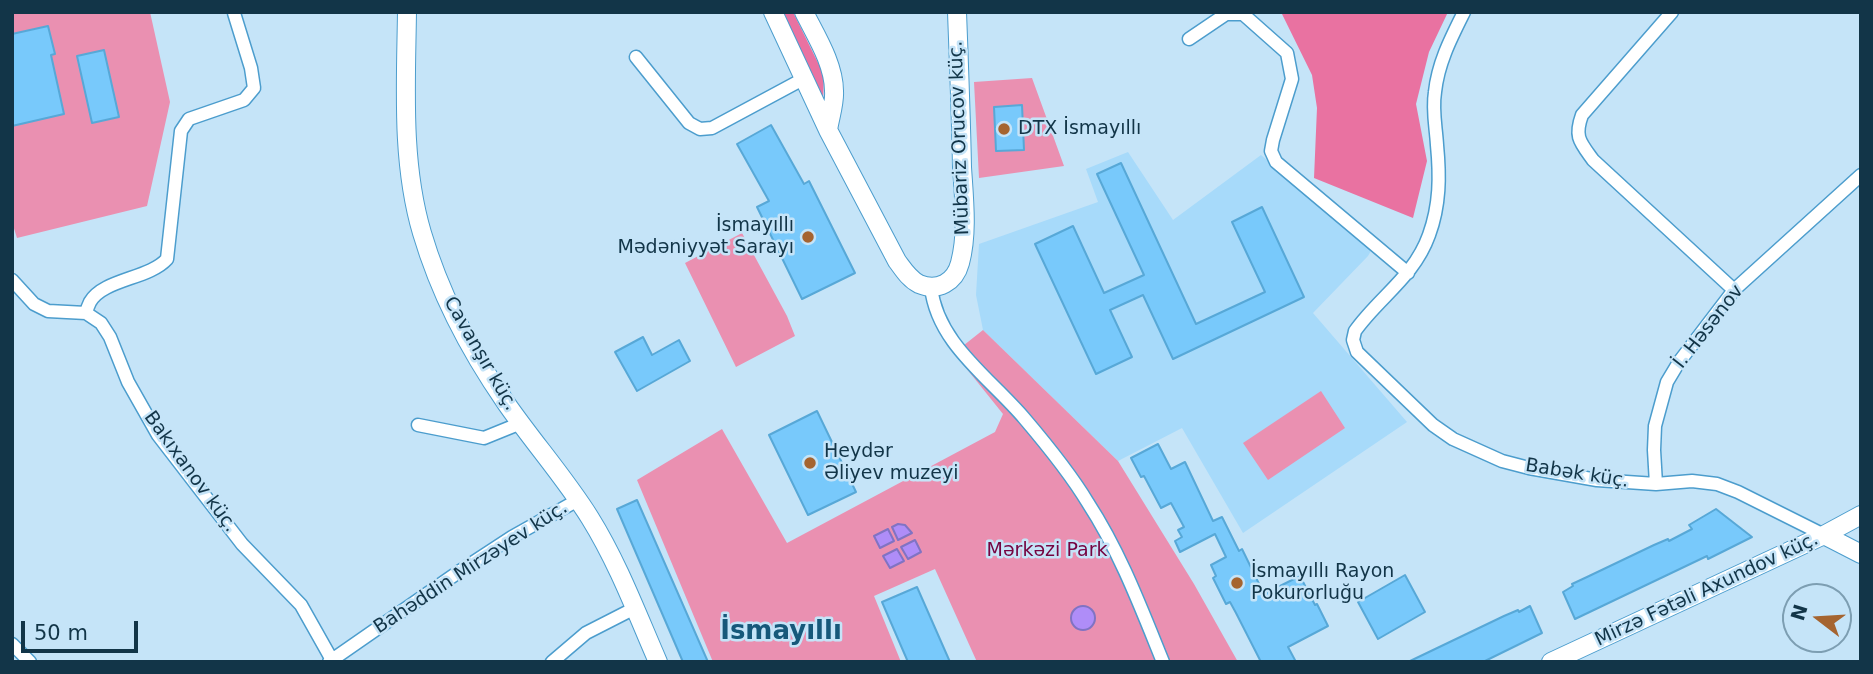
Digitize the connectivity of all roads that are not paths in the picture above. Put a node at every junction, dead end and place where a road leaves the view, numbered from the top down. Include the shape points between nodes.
1 (407, 12) edge
2 (774, 12) edge
3 (804, 12) edge
4 (957, 12) edge
5 (1464, 12) edge
6 (1672, 12) edge
7 (234, 13) edge
8 (1189, 39) dead end
9 (636, 57) dead end
10 (805, 78) junction
11 (828, 130) junction
12 (1861, 175) edge
13 (1408, 274) junction
14 (12, 280) edge
15 (931, 287) junction
16 (1734, 290) junction
17 (86, 313) junction
18 (521, 423) junction
19 (418, 425) dead end
20 (1656, 484) junction
21 (578, 500) junction
22 (1861, 516) edge
23 (1824, 535) junction
24 (1861, 554) edge
25 (635, 608) junction
26 (12, 644) edge
27 (331, 661) edge
28 (30, 662) edge
29 (552, 662) edge
30 (658, 662) edge
31 (1163, 662) edge
32 (1551, 662) edge

1 - 18 main road, Cavanşır küç. via 407,144 421,231 458,324
2 - 10 main road
3 - 11 main road via 833,77
4 - 15 main road, Mübariz Orucov küç. via 963,251 954,278
5 - 13 street via 1439,66 1434,93 1436,214
6 - 16 street via 1582,115 1577,128 1579,142
7 - 17 street via 254,88 244,100 189,119 181,131 167,259 160,267 107,288 90,301
8 - 13 street via 1226,14 1243,14 1287,53 1292,79 1273,140 1276,162
9 - 10 street via 689,123 700,129 712,128
10 - 11 main road
11 - 15 main road via 897,261 908,276
12 - 16 street, İ. Həsənov
13 - 20 street, Babək küç. via 1355,331 1353,340 1357,352 1433,425 1502,461 1597,480
14 - 17 street via 48,312
15 - 31 street via 945,331 1023,417 1088,502
16 - 20 street, İ. Həsənov via 1667,382 1655,426
17 - 27 street, Bakıxanov küç. via 101,323 110,338 158,435 242,544 301,605
18 - 19 street via 484,438
18 - 21 main road, Cavanşır küç.
20 - 23 street, Babək küç. via 1717,484
21 - 25 main road, Cavanşır küç.
21 - 27 street, Bahəddin Mirzəyev küç. via 481,557
22 - 23 main road, Mirzə Fətəli Axundov küç.
23 - 24 main road
23 - 32 main road, Mirzə Fətəli Axundov küç.
25 - 29 street via 586,633
25 - 30 main road, Cavanşır küç.
26 - 28 street

